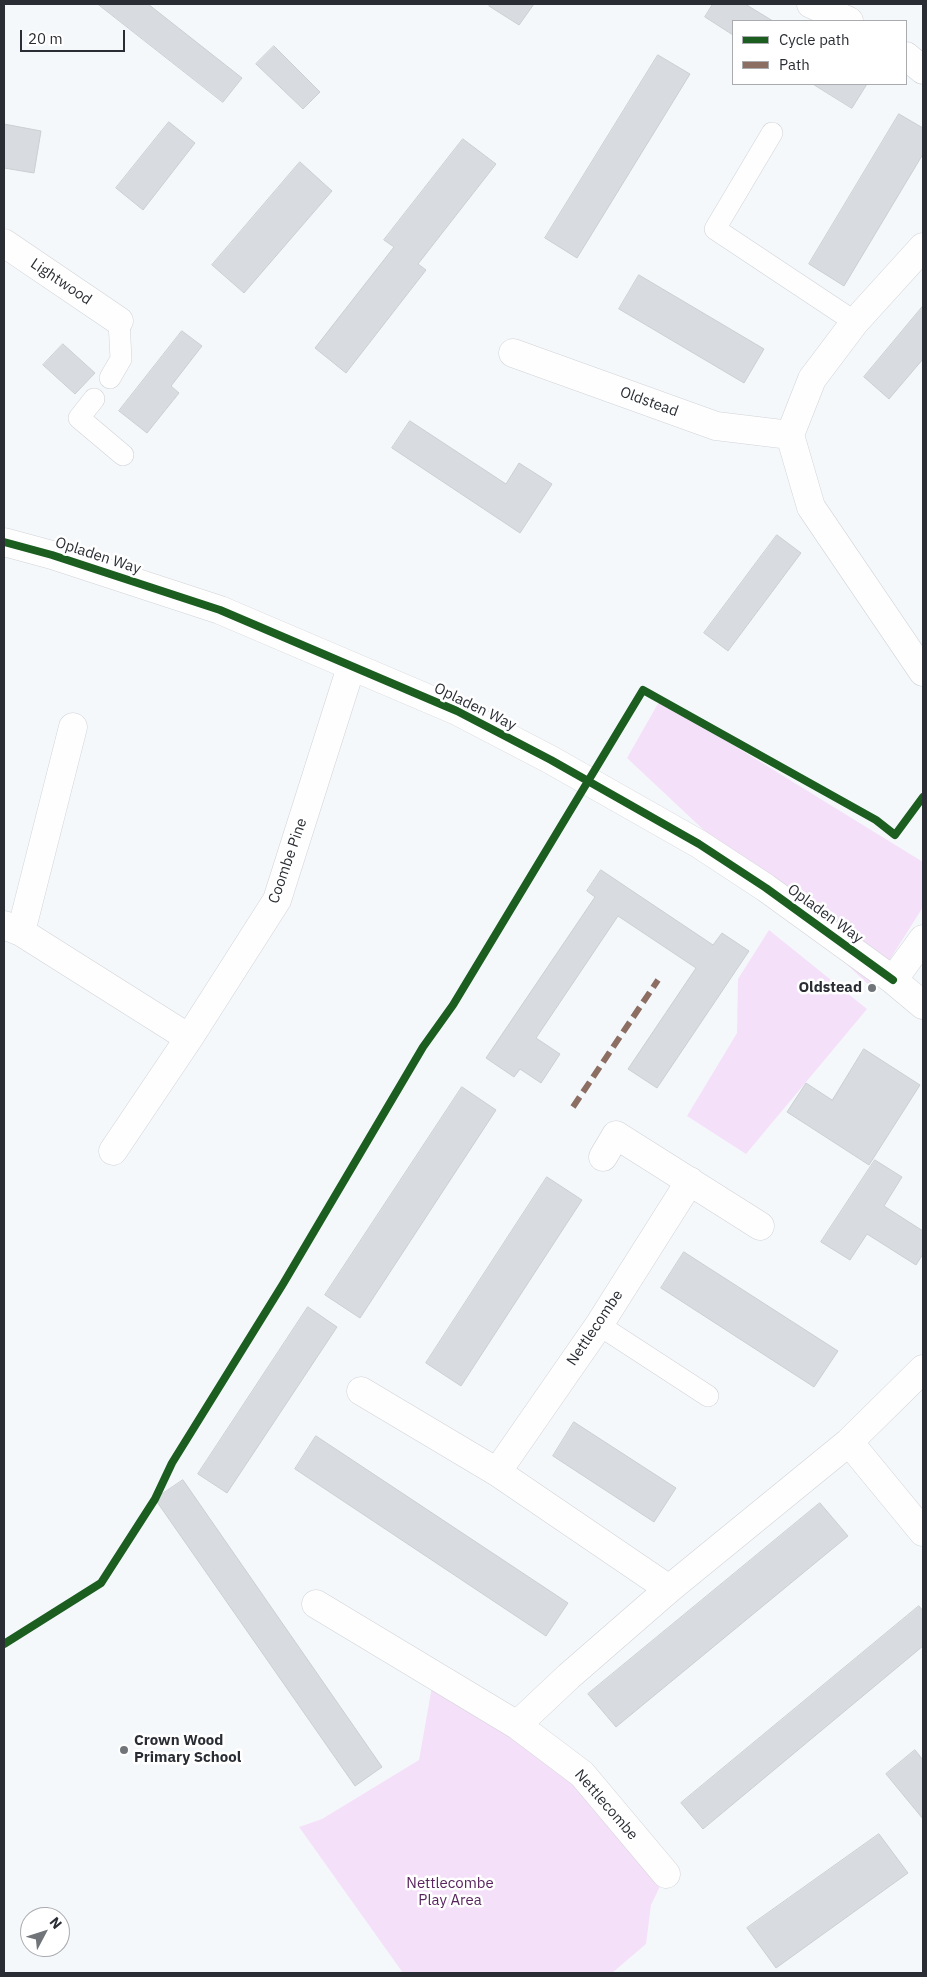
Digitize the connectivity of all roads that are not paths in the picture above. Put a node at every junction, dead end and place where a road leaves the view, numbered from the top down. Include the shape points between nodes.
1 (811, 4) edge
2 (847, 20) edge
3 (907, 57) edge
4 (923, 70) edge
5 (772, 133) dead end
6 (4, 243) edge
7 (923, 246) edge
8 (119, 321) joint
9 (855, 322) junction
10 (513, 353) dead end
11 (110, 378) dead end
12 (94, 399) dead end
13 (790, 435) junction
14 (123, 455) dead end
15 (4, 542) edge
16 (351, 667) junction
17 (923, 672) edge
18 (72, 728) dead end
19 (13, 929) edge
20 (923, 939) edge
21 (893, 980) junction
22 (923, 1005) edge
23 (189, 1038) junction
24 (113, 1151) dead end
25 (603, 1157) dead end
26 (690, 1181) junction
27 (760, 1226) dead end
28 (599, 1325) junction
29 (923, 1369) edge
30 (361, 1391) dead end
31 (708, 1396) dead end
32 (849, 1442) junction
33 (497, 1472) junction
34 (923, 1532) edge
35 (669, 1589) junction
36 (316, 1604) dead end
37 (517, 1725) junction
38 (666, 1874) dead end

1 - 2 street
3 - 4 street
5 - 9 lane via 715,229
6 - 8 street, Lightwood
7 - 9 street
8 - 11 lane via 121,359
9 - 13 street via 812,379
10 - 13 street, Oldstead via 716,426
12 - 14 lane via 80,418
13 - 17 street via 811,507
15 - 16 street, Opladen Way via 220,610
16 - 21 street, Opladen Way via 457,711 690,839 766,888
16 - 23 street, Coombe Pine via 277,900
18 - 19 street
19 - 23 street
20 - 21 street
21 - 22 street, Opladen Way
23 - 24 street, Coombe Pine
25 - 26 street via 616,1135
26 - 27 street
26 - 28 street, Nettlecombe
28 - 31 lane
28 - 33 street, Nettlecombe
29 - 32 street
30 - 33 street
32 - 34 street
32 - 35 street
33 - 35 street
35 - 37 street
36 - 37 street, Nettlecombe
37 - 38 street, Nettlecombe via 582,1774

